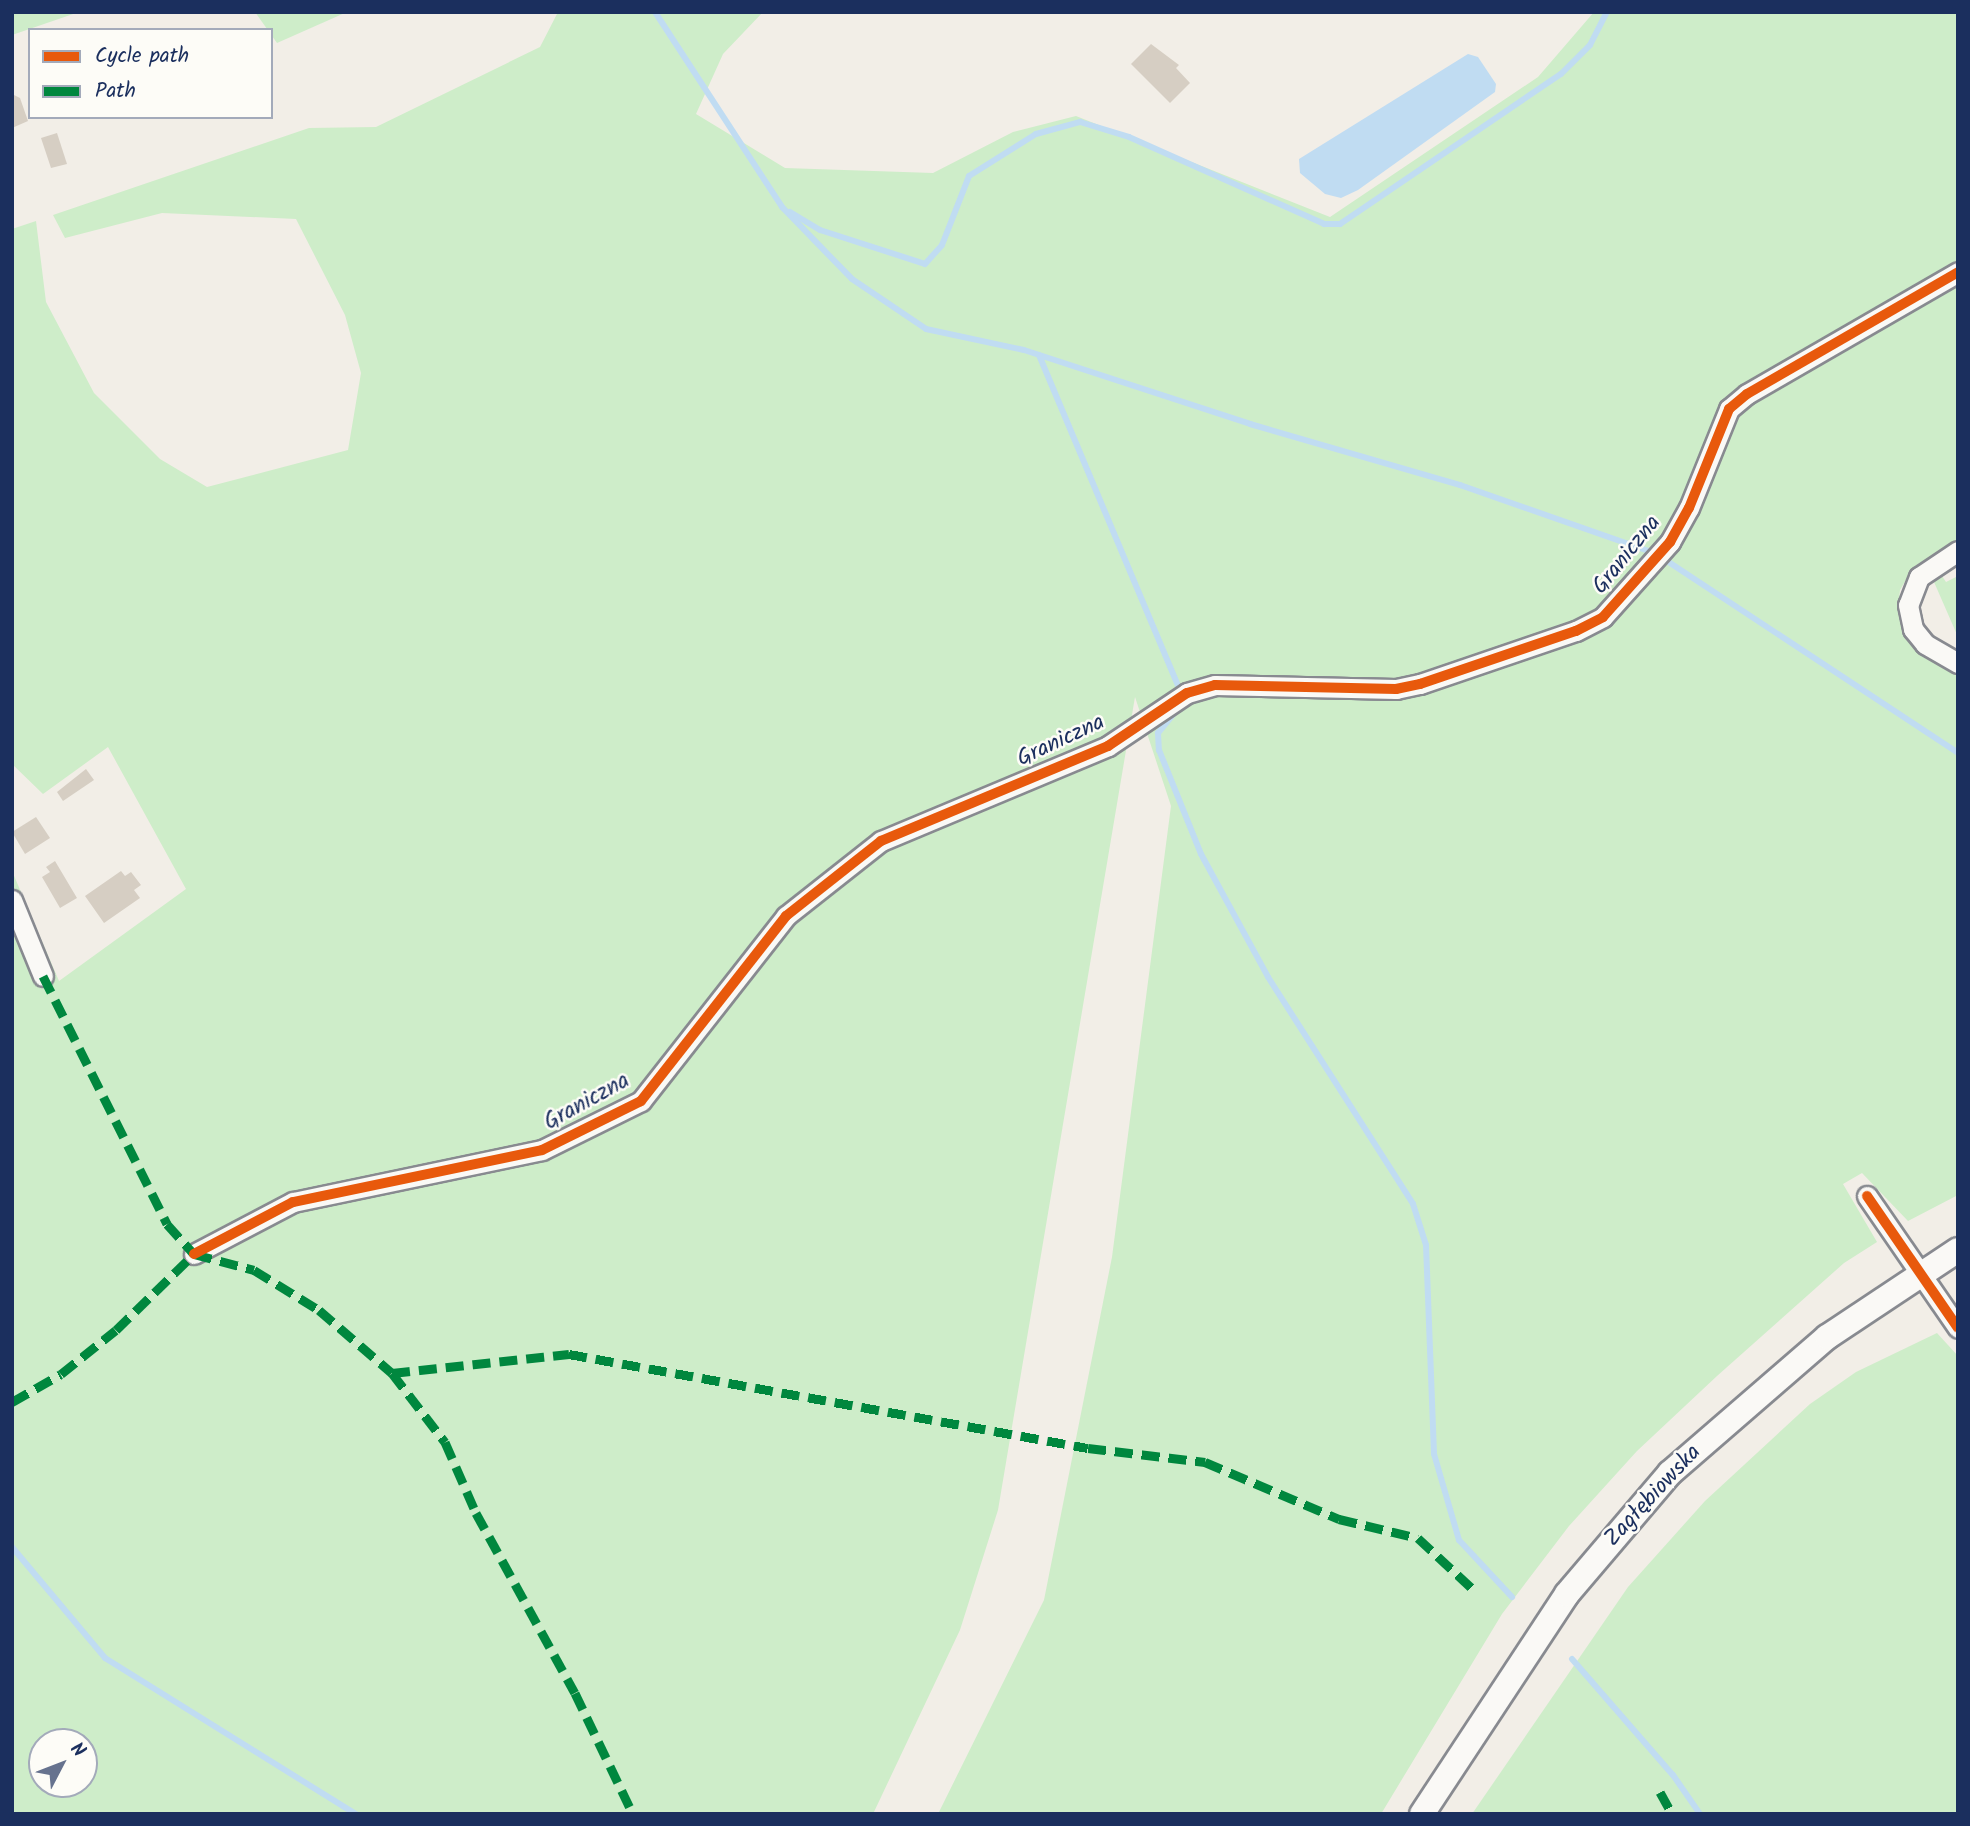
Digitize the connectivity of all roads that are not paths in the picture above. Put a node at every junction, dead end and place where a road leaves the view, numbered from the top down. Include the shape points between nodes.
1 (1958, 272) edge
2 (1958, 551) edge
3 (1958, 663) edge
4 (12, 900) edge
5 (43, 976) dead end
6 (1867, 1196) dead end
7 (1958, 1250) edge
8 (194, 1254) dead end
9 (1919, 1273) junction
10 (1958, 1328) edge
11 (1422, 1814) edge

1 - 8 street, Graniczna via 1747,394 1729,409 1689,508 1670,541 1603,617 1576,631 1396,689 1215,685 1187,693 1108,746 881,841 786,916 641,1101 542,1150 293,1202
2 - 3 street via 1919,577 1908,605 1913,629 1925,645
4 - 5 street
6 - 9 street
7 - 9 main road, Zagłębiowska
9 - 10 street
9 - 11 main road, Zagłębiowska via 1779,1376 1670,1473 1567,1594

